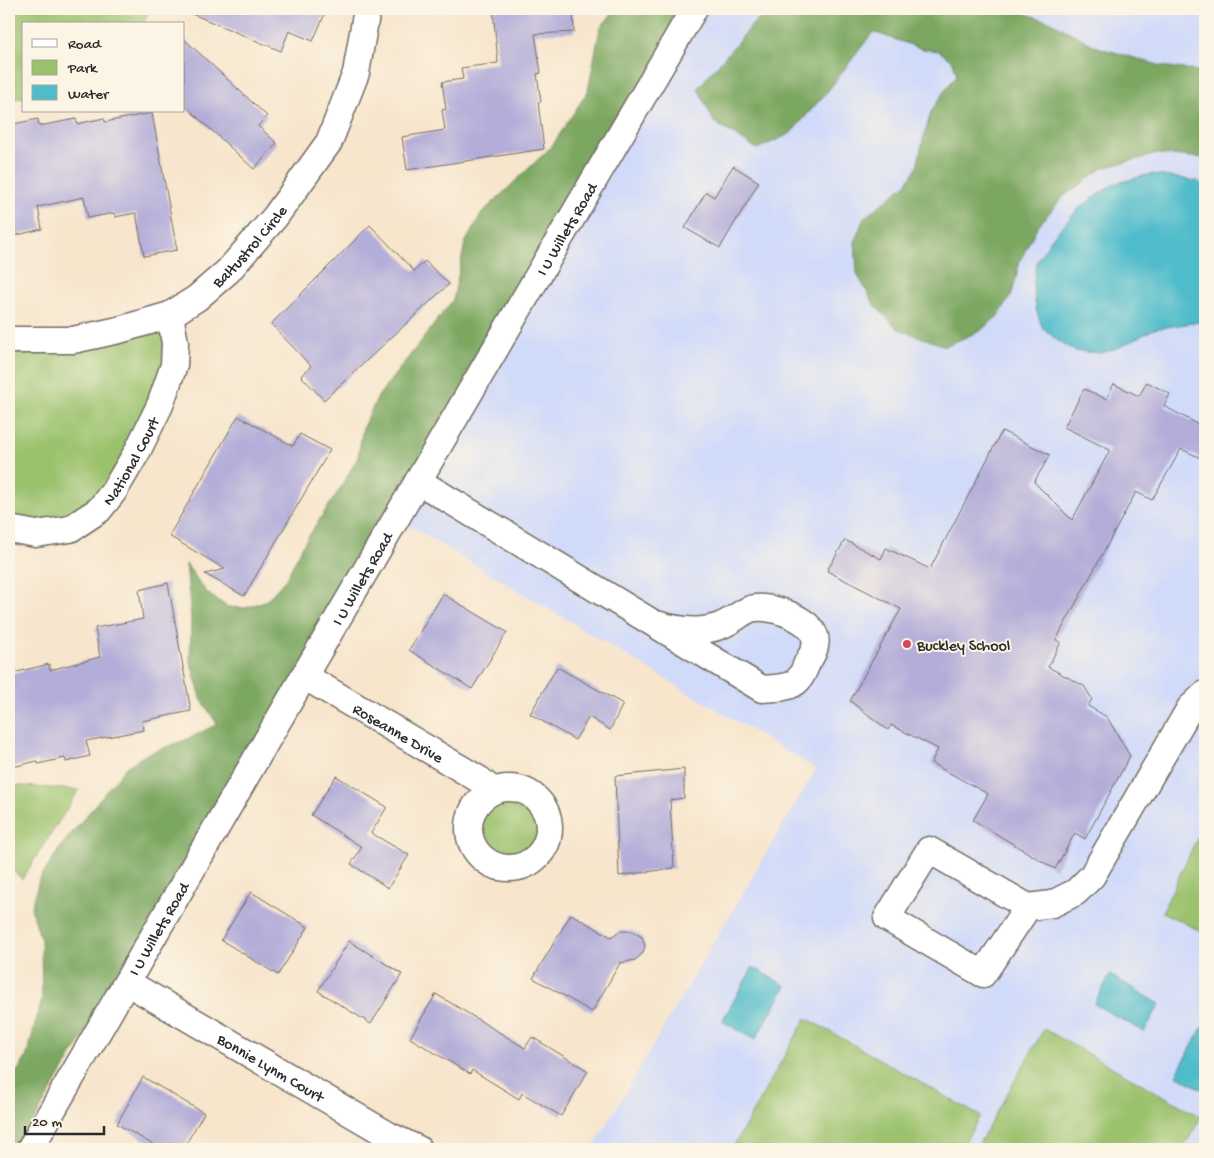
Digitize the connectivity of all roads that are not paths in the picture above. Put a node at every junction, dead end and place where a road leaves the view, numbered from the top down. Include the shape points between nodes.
1 (367, 9) edge
2 (694, 9) edge
3 (170, 315) junction
4 (9, 340) edge
5 (418, 481) junction
6 (9, 528) edge
7 (656, 624) junction
8 (304, 676) junction
9 (1205, 694) edge
10 (493, 791) dead end
11 (1028, 907) junction
12 (128, 982) junction
13 (30, 1149) edge
14 (418, 1149) edge

1 - 3 street, Baltustrol Circle via 356,73 329,142 275,217 228,271 197,298
2 - 5 street, I U Willets Road
3 - 4 street, Baltustrol Circle via 73,340
3 - 6 street, National Court via 175,343 174,365 160,405 114,491 99,510 70,528 36,534
5 - 7 street
5 - 8 street, I U Willets Road
7 - 7 street via 762,689 786,687 798,681 816,644 807,625 796,617 760,607 746,610 721,626 706,630 674,630
8 - 10 street, Roseanne Drive via 480,780
8 - 12 street, I U Willets Road
9 - 11 street via 1190,708 1092,876 1076,892 1052,904
11 - 11 street via 930,850 887,918 983,974
12 - 13 street, I U Willets Road
12 - 14 street, Bonnie Lynm Court via 390,1136

